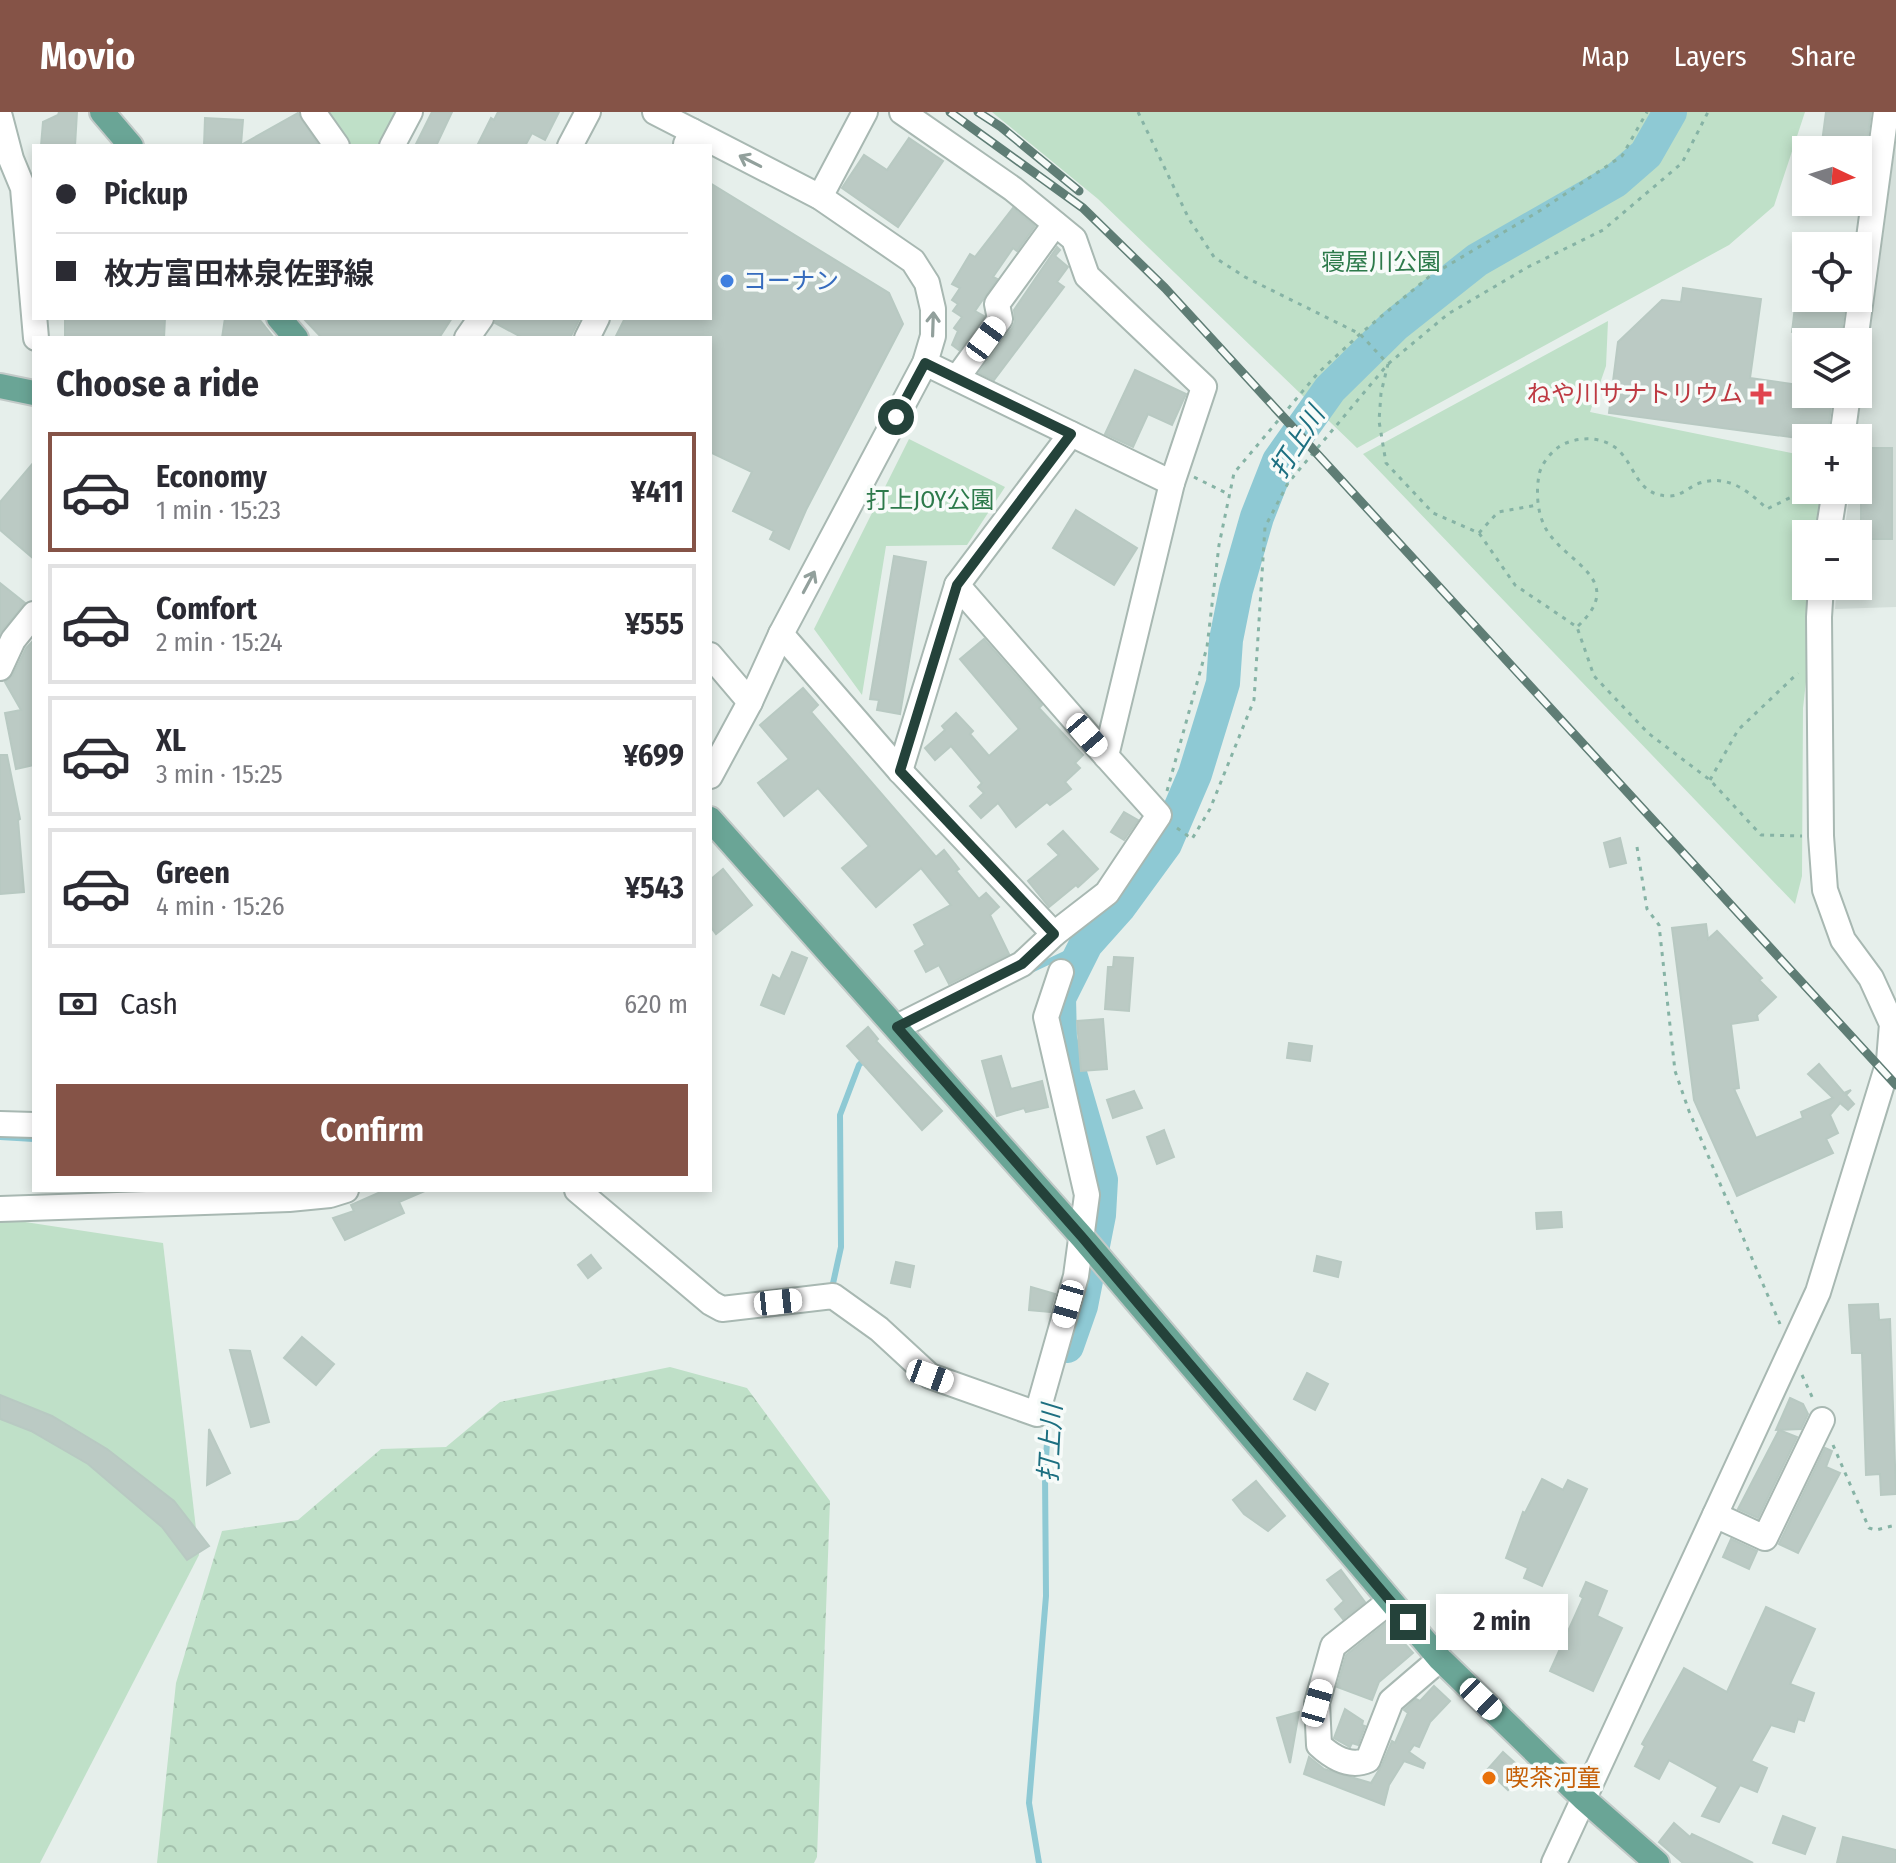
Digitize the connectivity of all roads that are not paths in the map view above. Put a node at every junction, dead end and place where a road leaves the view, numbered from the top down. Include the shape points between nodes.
1 (102, 112) edge
2 (313, 112) edge
3 (410, 112) edge
4 (588, 112) edge
5 (655, 112) edge
6 (865, 112) edge
7 (902, 112) edge
8 (1886, 112) edge
9 (0, 117) edge
10 (689, 139) edge
11 (129, 144) edge
12 (336, 144) edge
13 (393, 144) edge
14 (571, 144) edge
15 (712, 149) edge
16 (5, 161) edge
17 (820, 197) junction
18 (1055, 224) junction
19 (32, 292) edge
20 (281, 320) edge
21 (1857, 328) edge
22 (294, 336) edge
23 (925, 363) junction
24 (957, 378) junction
25 (0, 386) edge
26 (32, 393) edge
27 (1071, 434) junction
28 (1175, 476) junction
29 (957, 585) junction
30 (1820, 600) edge
31 (31, 625) edge
32 (781, 634) junction
33 (712, 657) edge
34 (0, 668) edge
35 (750, 702) junction
36 (1106, 756) junction
37 (900, 771) junction
38 (712, 772) edge
39 (712, 821) edge
40 (1054, 934) junction
41 (1061, 972) dead end
42 (897, 1027) junction
43 (0, 1124) edge
44 (32, 1125) edge
45 (336, 1192) edge
46 (579, 1192) edge
47 (229, 1196) edge
48 (0, 1209) edge
49 (1082, 1237) junction
50 (1822, 1420) road end
51 (1715, 1515) junction
52 (1390, 1601) junction
53 (1440, 1659) junction
54 (1583, 1798) junction
55 (1554, 1863) edge
56 (1657, 1863) edge

1 - 11 main road
2 - 12 street
3 - 13 street
4 - 14 street
5 - 10 street
6 - 17 street
7 - 18 street
8 - 21 street
9 - 16 street
17 -> 15 street
16 - 19 street via 23,188
23 -> 17 street via 933,336 927,283 913,261
18 - 24 street via 997,304 1000,319
18 - 28 street via 1074,239 1087,276 1204,387
20 - 22 main road
23 - 24 street
32 -> 23 street
24 - 27 street
25 - 26 main road
27 - 28 street
27 - 29 street
28 - 36 street
29 - 36 street
29 - 37 street
30 - 51 street via 1825,890 1843,940 1871,978 1892,1024 1889,1061 1818,1292
31 - 34 street via 13,640
32 - 35 street
32 - 37 street
33 - 35 street
35 - 38 street
36 - 40 street via 1159,815 1107,893
37 - 40 street
39 - 42 main road
40 - 42 street via 1022,964
41 - 49 street via 1046,1017 1087,1195
42 - 49 main road
43 - 44 street
45 - 47 street
46 - 49 street via 722,1309 833,1296 930,1376 1037,1414
47 - 48 street
49 - 52 main road
50 - 51 street via 1765,1538
51 - 54 street
52 - 53 main road
52 - 53 street via 1333,1646 1317,1703 1319,1745 1346,1762 1368,1760 1391,1701
53 - 54 main road
54 - 55 street
54 - 56 main road

